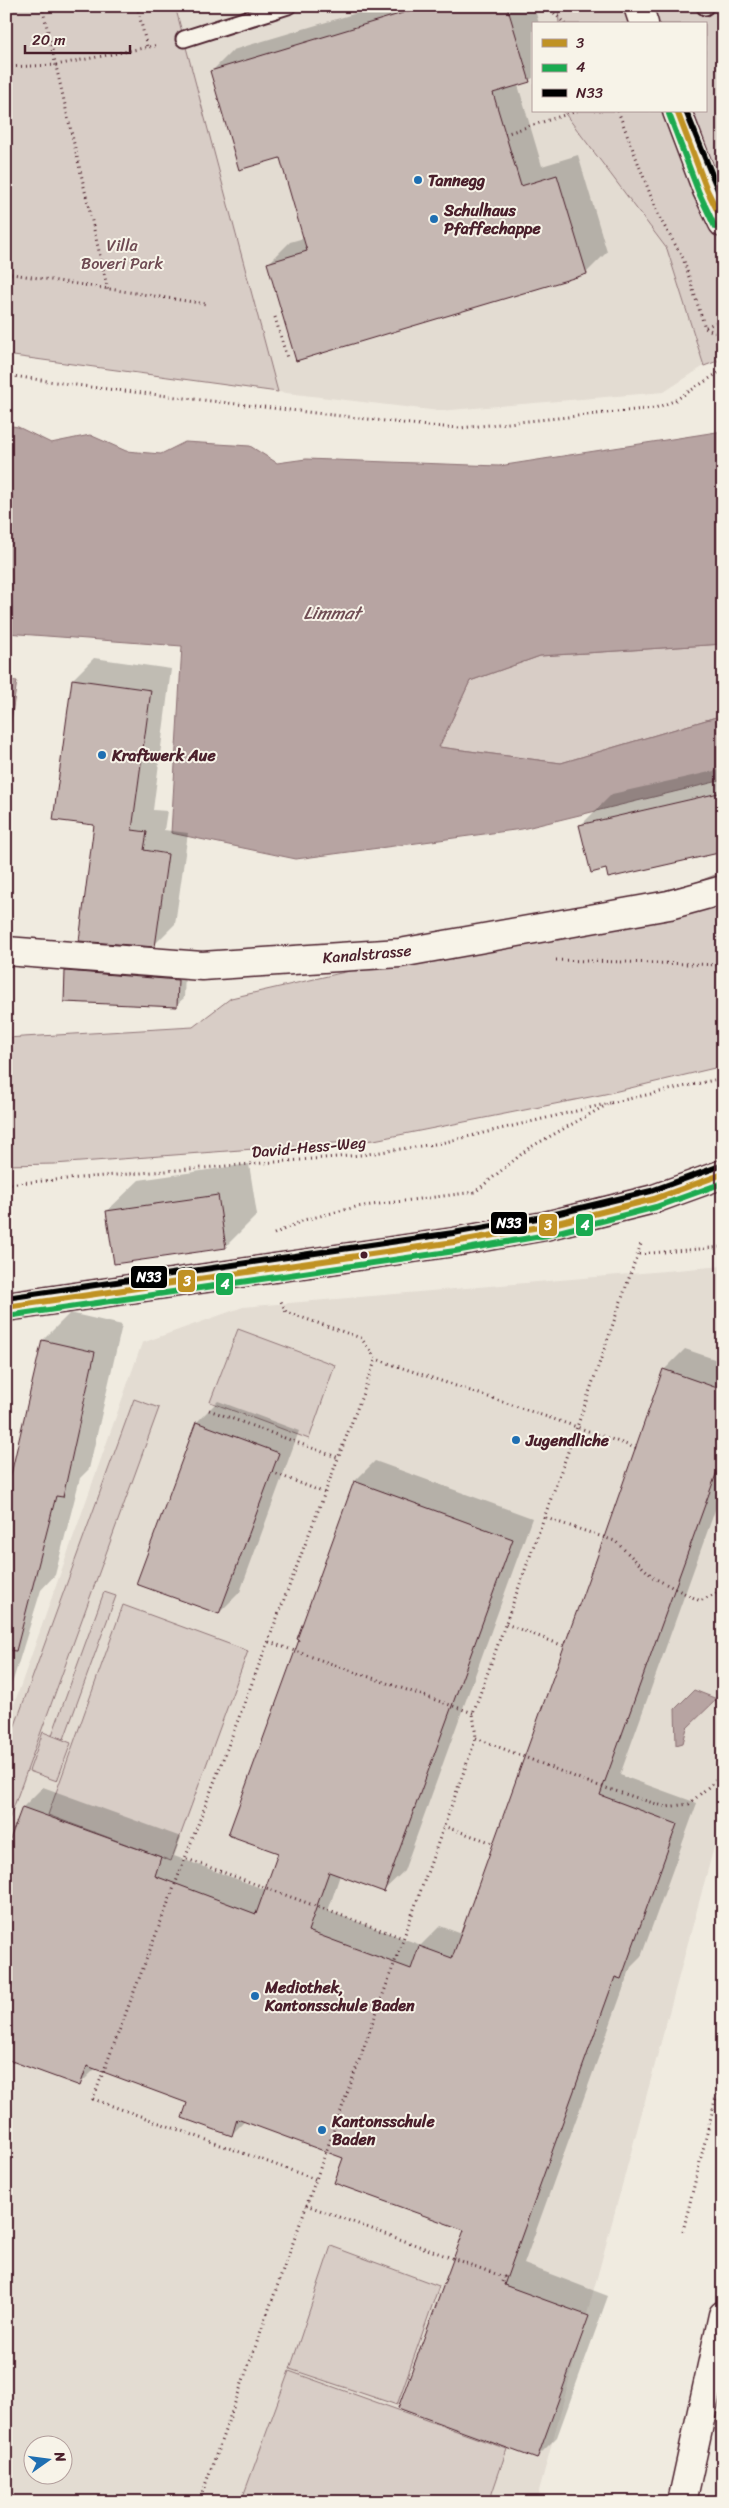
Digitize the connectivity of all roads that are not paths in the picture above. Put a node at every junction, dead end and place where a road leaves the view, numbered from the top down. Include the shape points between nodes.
1 (288, 6) edge
2 (638, 6) edge
3 (643, 22) edge
4 (184, 39) road end
5 (677, 112) edge
6 (723, 223) edge
7 (723, 890) edge
8 (6, 951) edge
9 (723, 1174) edge
10 (6, 1307) edge
11 (723, 2315) edge
12 (682, 2502) edge

1 - 4 lane
2 - 3 main road
5 - 6 main road
7 - 8 main road, Kanalstrasse via 669,905 400,953 202,966
9 - 10 main road via 654,1199 545,1226
11 - 12 main road

